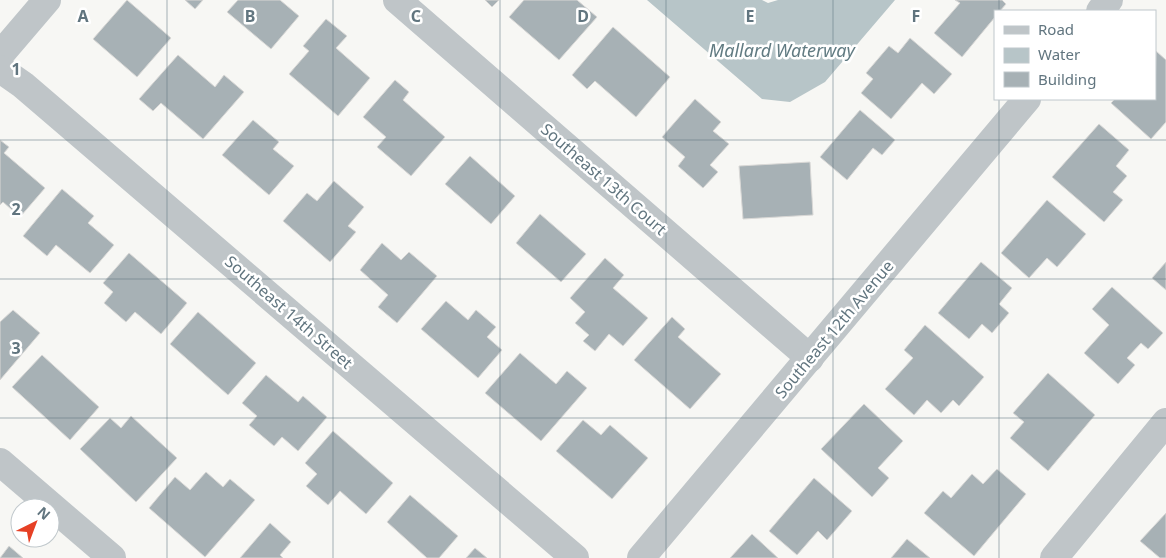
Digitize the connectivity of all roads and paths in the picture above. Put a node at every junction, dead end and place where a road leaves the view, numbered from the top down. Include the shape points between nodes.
1 (47, 0) edge
2 (396, 0) edge
3 (1110, 0) edge
4 (1101, 10) edge
5 (0, 55) edge
6 (0, 69) edge
7 (1026, 100) edge
8 (810, 358) junction
9 (1166, 422) edge
10 (0, 462) edge
11 (112, 558) edge
12 (575, 558) edge
13 (641, 558) edge
14 (1054, 558) edge

1 - 5 street
2 - 8 street, Southeast 13th Court
3 - 4 street
6 - 12 street, Southeast 14th Street via 23,85
7 - 8 street, Southeast 12th Avenue
8 - 13 street, Southeast 12th Avenue
9 - 14 street
10 - 11 street

